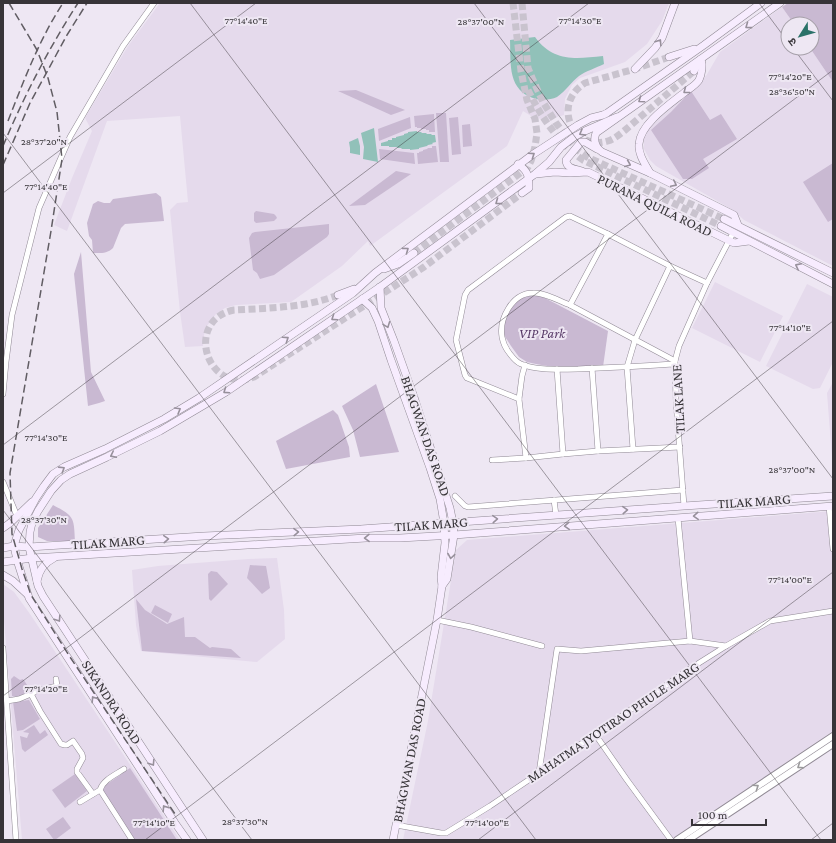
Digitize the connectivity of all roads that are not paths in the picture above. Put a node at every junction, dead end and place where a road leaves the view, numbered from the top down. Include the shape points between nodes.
1 (154, 3) edge
2 (675, 3) edge
3 (761, 3) edge
4 (780, 3) edge
5 (704, 45) junction
6 (669, 57) tunnel mouth
7 (701, 59) junction
8 (635, 69) dead end
9 (694, 71) tunnel mouth
10 (617, 117) junction
11 (602, 152) junction
12 (518, 164) junction
13 (588, 172) junction
14 (650, 173) junction
15 (532, 177) junction
16 (522, 193) tunnel mouth
17 (738, 226) junction
18 (733, 233) junction
19 (608, 234) junction
20 (729, 241) junction
21 (749, 241) junction
22 (414, 253) tunnel mouth
23 (670, 266) junction
24 (375, 273) junction
25 (833, 273) edge
26 (707, 283) junction
27 (363, 284) junction
28 (833, 284) edge
29 (380, 287) junction
30 (338, 295) tunnel mouth
31 (362, 299) junction
32 (570, 305) junction
33 (635, 340) junction
34 (394, 341) junction
35 (386, 344) junction
36 (675, 362) junction
37 (525, 365) junction
38 (627, 367) junction
39 (592, 368) junction
40 (557, 369) junction
41 (3, 394) edge
42 (519, 399) junction
43 (680, 447) junction
44 (633, 449) junction
45 (598, 451) junction
46 (563, 454) junction
47 (526, 458) junction
48 (492, 460) dead end
49 (3, 482) edge
50 (44, 486) junction
51 (683, 490) junction
52 (51, 492) junction
53 (455, 496) dead end
54 (833, 496) edge
55 (36, 498) junction
56 (554, 500) junction
57 (684, 506) junction
58 (831, 506) edge
59 (556, 515) junction
60 (17, 516) junction
61 (678, 518) junction
62 (444, 523) junction
63 (453, 523) junction
64 (3, 528) edge
65 (234, 535) junction
66 (445, 535) junction
67 (454, 535) junction
68 (3, 543) edge
69 (15, 544) junction
70 (235, 546) junction
71 (29, 547) junction
72 (3, 548) edge
73 (833, 549) edge
74 (54, 557) junction
75 (32, 558) junction
76 (16, 560) junction
77 (3, 562) edge
78 (3, 575) edge
79 (37, 583) junction
80 (442, 586) junction
81 (29, 598) junction
82 (47, 603) junction
83 (36, 609) junction
84 (833, 611) edge
85 (437, 620) junction
86 (690, 641) junction
87 (542, 646) dead end
88 (726, 646) junction
89 (3, 648) edge
90 (56, 680) dead end
91 (31, 694) junction
92 (7, 701) junction
93 (596, 734) junction
94 (833, 736) edge
95 (833, 744) edge
96 (124, 769) dead end
97 (539, 773) junction
98 (100, 790) junction
99 (93, 794) junction
100 (80, 802) dead end
101 (396, 825) junction
102 (16, 840) edge
103 (132, 840) edge
104 (187, 840) edge
105 (203, 840) edge
106 (393, 840) edge
107 (671, 840) edge
108 (677, 840) edge
109 (688, 840) edge

1 - 41 street via 123,46 70,137 40,208 12,315
8 -> 2 main road via 662,38
3 - 5 main road
4 -> 7 main road
5 - 6 main road
12 -> 5 main road via 591,118 607,113
7 - 9 main road
7 -> 10 main road
7 -> 14 main road via 699,80 669,104 647,125 640,136 639,146
10 - 11 main road via 596,132 595,142
10 -> 15 main road via 574,137
11 - 13 main road via 583,142 566,160 569,167
11 -> 14 main road
12 - 15 main road
24 -> 12 main road
13 - 15 main road, PURANA QUILA ROAD via 555,172
13 - 20 main road, PURANA QUILA ROAD
14 -> 17 main road via 734,215
15 - 16 main road via 529,188
15 -> 29 main road
17 - 18 main road, PURANA QUILA ROAD via 723,222
17 - 25 main road
18 - 20 street, TILAK LANE
18 - 21 main road, PURANA QUILA ROAD
19 - 23 street
19 - 32 street
19 - 42 street via 569,216 468,290 456,340 465,375
20 - 21 main road, PURANA QUILA ROAD
20 - 26 street, TILAK LANE
28 -> 21 main road, PURANA QUILA ROAD
22 - 24 main road via 398,264
23 - 26 street
23 - 33 street
24 - 27 main road
26 - 36 street, TILAK LANE via 679,346
27 - 30 main road
50 -> 27 main road via 53,474 64,466 106,449 199,398
29 - 31 main road
29 -> 34 main road, BHAGWAN DAS ROAD via 381,308
31 - 35 main road, BHAGWAN DAS ROAD via 373,310
31 -> 52 main road via 208,403 160,431 70,474
32 - 33 street
32 - 37 street via 535,292 526,293 511,305 502,322 502,336 514,359
33 - 36 street
33 - 38 street
34 - 35 main road
34 - 63 main road, BHAGWAN DAS ROAD
35 - 62 main road, BHAGWAN DAS ROAD via 430,468 440,499
36 - 38 street
36 - 43 street, TILAK LANE
37 - 40 street
37 - 42 street
38 - 39 street
38 - 44 street
39 - 40 street
39 - 45 street
40 - 46 street
42 - 47 street
43 - 44 street
43 - 51 street, TILAK LANE
44 - 45 street
45 - 46 street
46 - 47 street
47 - 48 street
49 - 60 street
50 - 52 main road
50 - 55 main road
51 - 56 street
51 - 57 street, TILAK LANE
52 - 71 main road via 32,523
53 - 56 street via 468,507
54 - 57 main road, TILAK MARG
55 - 60 main road
55 - 69 main road via 19,530
56 - 59 street
59 -> 57 main road, TILAK MARG
58 -> 61 main road, TILAK MARG
58 - 73 street
63 -> 59 main road, TILAK MARG
60 - 64 main road
61 -> 67 main road, TILAK MARG
61 - 86 street
62 - 63 main road, TILAK MARG
65 -> 62 main road, TILAK MARG via 361,530
62 - 66 main road, BHAGWAN DAS ROAD
63 - 67 main road, BHAGWAN DAS ROAD
65 - 70 main road
71 -> 65 main road, TILAK MARG
66 - 67 main road, TILAK MARG
66 -> 70 main road, TILAK MARG
66 - 80 main road, BHAGWAN DAS ROAD
67 -> 80 main road, BHAGWAN DAS ROAD via 447,579
68 - 69 main road
69 - 71 main road, TILAK MARG
69 - 72 main road
69 - 76 main road, SIKANDRA ROAD
70 - 74 main road, TILAK MARG
71 - 75 main road, SIKANDRA ROAD
74 - 75 main road, TILAK MARG
74 - 79 main road via 42,567
75 - 76 main road, TILAK MARG
75 - 79 main road, SIKANDRA ROAD
76 - 77 main road, TILAK MARG
76 - 81 main road, SIKANDRA ROAD
78 - 81 main road via 13,581
79 - 82 main road, SIKANDRA ROAD
80 - 85 main road, BHAGWAN DAS ROAD
81 - 83 main road, SIKANDRA ROAD
82 - 83 main road via 39,600
82 -> 105 main road, SIKANDRA ROAD
104 -> 83 main road, SIKANDRA ROAD
84 - 88 street, MAHATMA JYOTIRAO PHULE MARG via 773,620
85 - 87 street
85 - 101 main road, BHAGWAN DAS ROAD
86 - 88 street
86 - 97 street via 581,651 557,649
88 - 93 street, MAHATMA JYOTIRAO PHULE MARG
89 - 92 street
90 - 91 street via 58,686
91 - 92 street
91 - 99 street via 61,744 64,746 73,741 82,754 83,758 77,769
92 - 102 street
93 - 97 street, MAHATMA JYOTIRAO PHULE MARG
93 - 107 street
108 -> 94 street
95 -> 109 street
96 - 98 street via 105,782
97 - 101 street, MAHATMA JYOTIRAO PHULE MARG via 446,833
98 - 99 street
98 - 103 street via 106,804
99 - 100 street
101 - 106 main road, BHAGWAN DAS ROAD

